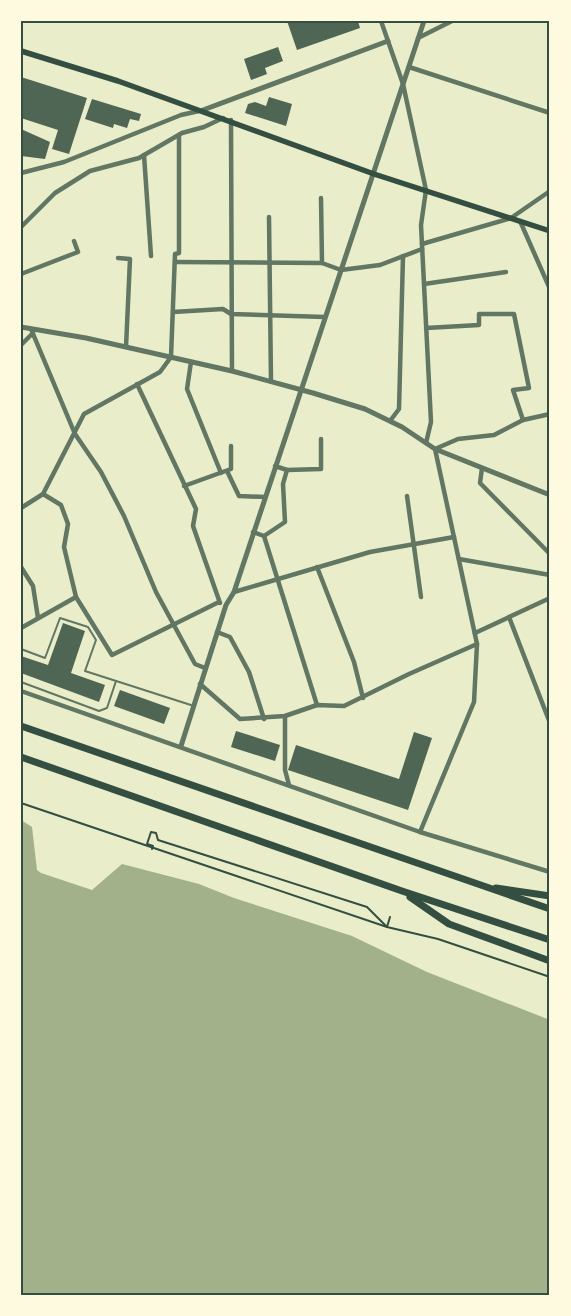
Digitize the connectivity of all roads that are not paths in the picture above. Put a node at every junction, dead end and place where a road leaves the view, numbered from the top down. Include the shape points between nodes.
1 (381, 21) edge
2 (424, 21) edge
3 (452, 21) edge
4 (418, 38) junction
5 (388, 41) junction
6 (21, 51) edge
7 (409, 67) junction
8 (403, 84) junction
9 (203, 110) junction
10 (550, 113) edge
11 (224, 118) junction
12 (231, 120) junction
13 (179, 135) junction
14 (144, 155) junction
15 (21, 173) edge
16 (374, 174) junction
17 (426, 190) junction
18 (550, 191) edge
19 (321, 198) dead end
20 (269, 217) dead end
21 (511, 218) junction
22 (520, 221) junction
23 (21, 227) edge
24 (550, 231) edge
25 (74, 241) dead end
26 (422, 246) junction
27 (150, 256) dead end
28 (403, 256) junction
29 (118, 258) dead end
30 (175, 262) junction
31 (232, 262) junction
32 (270, 263) junction
33 (322, 263) junction
34 (341, 270) junction
35 (506, 272) dead end
36 (21, 274) edge
37 (424, 284) junction
38 (550, 289) edge
39 (173, 312) junction
40 (232, 314) junction
41 (270, 315) junction
42 (325, 317) junction
43 (21, 327) edge
44 (426, 328) junction
45 (32, 331) junction
46 (21, 345) edge
47 (126, 347) junction
48 (171, 357) junction
49 (191, 362) junction
50 (232, 371) junction
51 (271, 381) junction
52 (137, 384) junction
53 (300, 389) junction
54 (550, 414) edge
55 (523, 420) junction
56 (390, 422) junction
57 (75, 434) junction
58 (321, 439) dead end
59 (426, 443) junction
60 (231, 446) dead end
61 (435, 449) junction
62 (275, 466) junction
63 (482, 468) junction
64 (287, 470) junction
65 (227, 471) junction
66 (221, 473) junction
67 (184, 486) junction
68 (43, 494) junction
69 (550, 495) edge
70 (407, 496) dead end
71 (265, 497) junction
72 (21, 508) edge
73 (253, 532) junction
74 (264, 536) junction
75 (454, 537) junction
76 (414, 544) junction
77 (550, 554) edge
78 (459, 559) junction
79 (317, 567) junction
80 (21, 568) edge
81 (550, 574) edge
82 (278, 580) junction
83 (234, 592) junction
84 (76, 597) junction
85 (421, 597) dead end
86 (550, 598) edge
87 (218, 602) junction
88 (226, 605) junction
89 (509, 617) junction
90 (38, 618) junction
91 (173, 625) junction
92 (21, 628) edge
93 (217, 632) junction
94 (475, 634) junction
95 (477, 644) junction
96 (21, 649) edge
97 (206, 668) junction
98 (116, 681) junction
99 (21, 682) edge
100 (200, 684) junction
101 (21, 691) edge
102 (363, 698) junction
103 (317, 705) junction
104 (194, 706) junction
105 (285, 716) junction
106 (264, 719) junction
107 (549, 721) edge
108 (21, 726) edge
109 (181, 746) junction
110 (21, 757) edge
111 (289, 785) junction
112 (420, 832) junction
113 (550, 864) edge
114 (549, 872) edge
115 (474, 885) junction
116 (402, 891) junction
117 (550, 896) edge
118 (550, 909) edge
119 (550, 940) edge
120 (550, 961) edge

1 - 5 street
2 - 4 street
3 - 4 street
4 - 7 street
5 - 8 street
5 - 9 street
6 - 9 main road
7 - 8 street
7 - 10 street
8 - 16 street
8 - 17 street
9 - 11 main road
9 - 15 street via 181,115 64,162
11 - 12 main road
11 - 13 street
12 - 16 main road
12 - 31 street
13 - 14 street
13 - 30 street via 180,253 175,254
14 - 23 street via 90,171 55,193
14 - 27 street
16 - 17 main road
16 - 34 street
17 - 21 main road
17 - 26 street
18 - 21 street
19 - 33 street
20 - 32 street
21 - 22 main road
21 - 26 street
22 - 24 main road
22 - 38 street
25 - 36 street via 78,252
26 - 28 street
26 - 37 street
28 - 34 street via 380,265
28 - 56 street via 399,409
29 - 47 street via 130,259
30 - 31 street
30 - 39 street
31 - 32 street
31 - 40 street
32 - 33 street
32 - 41 street
33 - 34 street
34 - 42 street
35 - 37 street
37 - 44 street
39 - 40 street via 223,309
39 - 48 street
40 - 41 street
40 - 50 street
41 - 42 street
41 - 51 street
42 - 53 street
43 - 45 street
44 - 55 street via 480,325 479,314 514,314 529,388 513,390
44 - 59 street via 431,422
45 - 46 street
45 - 47 street
45 - 57 street
47 - 48 street
48 - 49 street
48 - 52 street via 160,372
49 - 50 street
49 - 66 street via 187,389
50 - 51 street
51 - 53 street
52 - 57 street via 84,414
52 - 67 street
53 - 56 street via 365,409
53 - 62 street
54 - 55 street
55 - 61 street via 494,435 458,439
56 - 59 street
57 - 68 street
57 - 91 street via 101,472 124,516
58 - 64 street via 321,469
59 - 61 street
60 - 65 street via 231,469
61 - 63 street
61 - 75 street
62 - 64 street
62 - 71 street
63 - 69 street
63 - 77 street via 480,483
64 - 74 street via 283,484 285,522
65 - 66 street
65 - 71 street via 239,496
66 - 67 street
67 - 87 street via 196,509 193,526
68 - 72 street
68 - 84 street via 61,505 68,524 64,546
70 - 76 street
71 - 73 street
73 - 74 street
73 - 83 street
74 - 82 street
75 - 76 street
75 - 78 street
76 - 79 street
76 - 85 street
78 - 81 street
78 - 94 street
79 - 82 street
79 - 102 street via 354,662
80 - 90 street via 33,586
82 - 83 street
82 - 103 street
83 - 88 street
84 - 90 street
84 - 91 street via 112,655
86 - 89 street
87 - 88 street
87 - 91 street
88 - 93 street
89 - 94 street
89 - 107 street
90 - 92 street
91 - 97 street via 195,664
93 - 97 street
93 - 106 street via 230,637 249,672
94 - 95 street
95 - 102 street
95 - 112 street via 474,702
96 - 98 lane via 45,658 60,618 88,627 96,640 85,671
97 - 100 street
98 - 99 lane via 107,708 99,711
98 - 104 lane
100 - 104 street
100 - 106 street via 240,718
101 - 109 street
102 - 103 street via 344,706
103 - 105 street
104 - 109 street
105 - 106 street
105 - 111 street
108 - 115 highway
109 - 111 street
110 - 116 highway
111 - 112 street
112 - 114 street
113 - 114 street
115 - 117 highway
115 - 118 highway
116 - 119 highway
116 - 120 highway via 449,924

